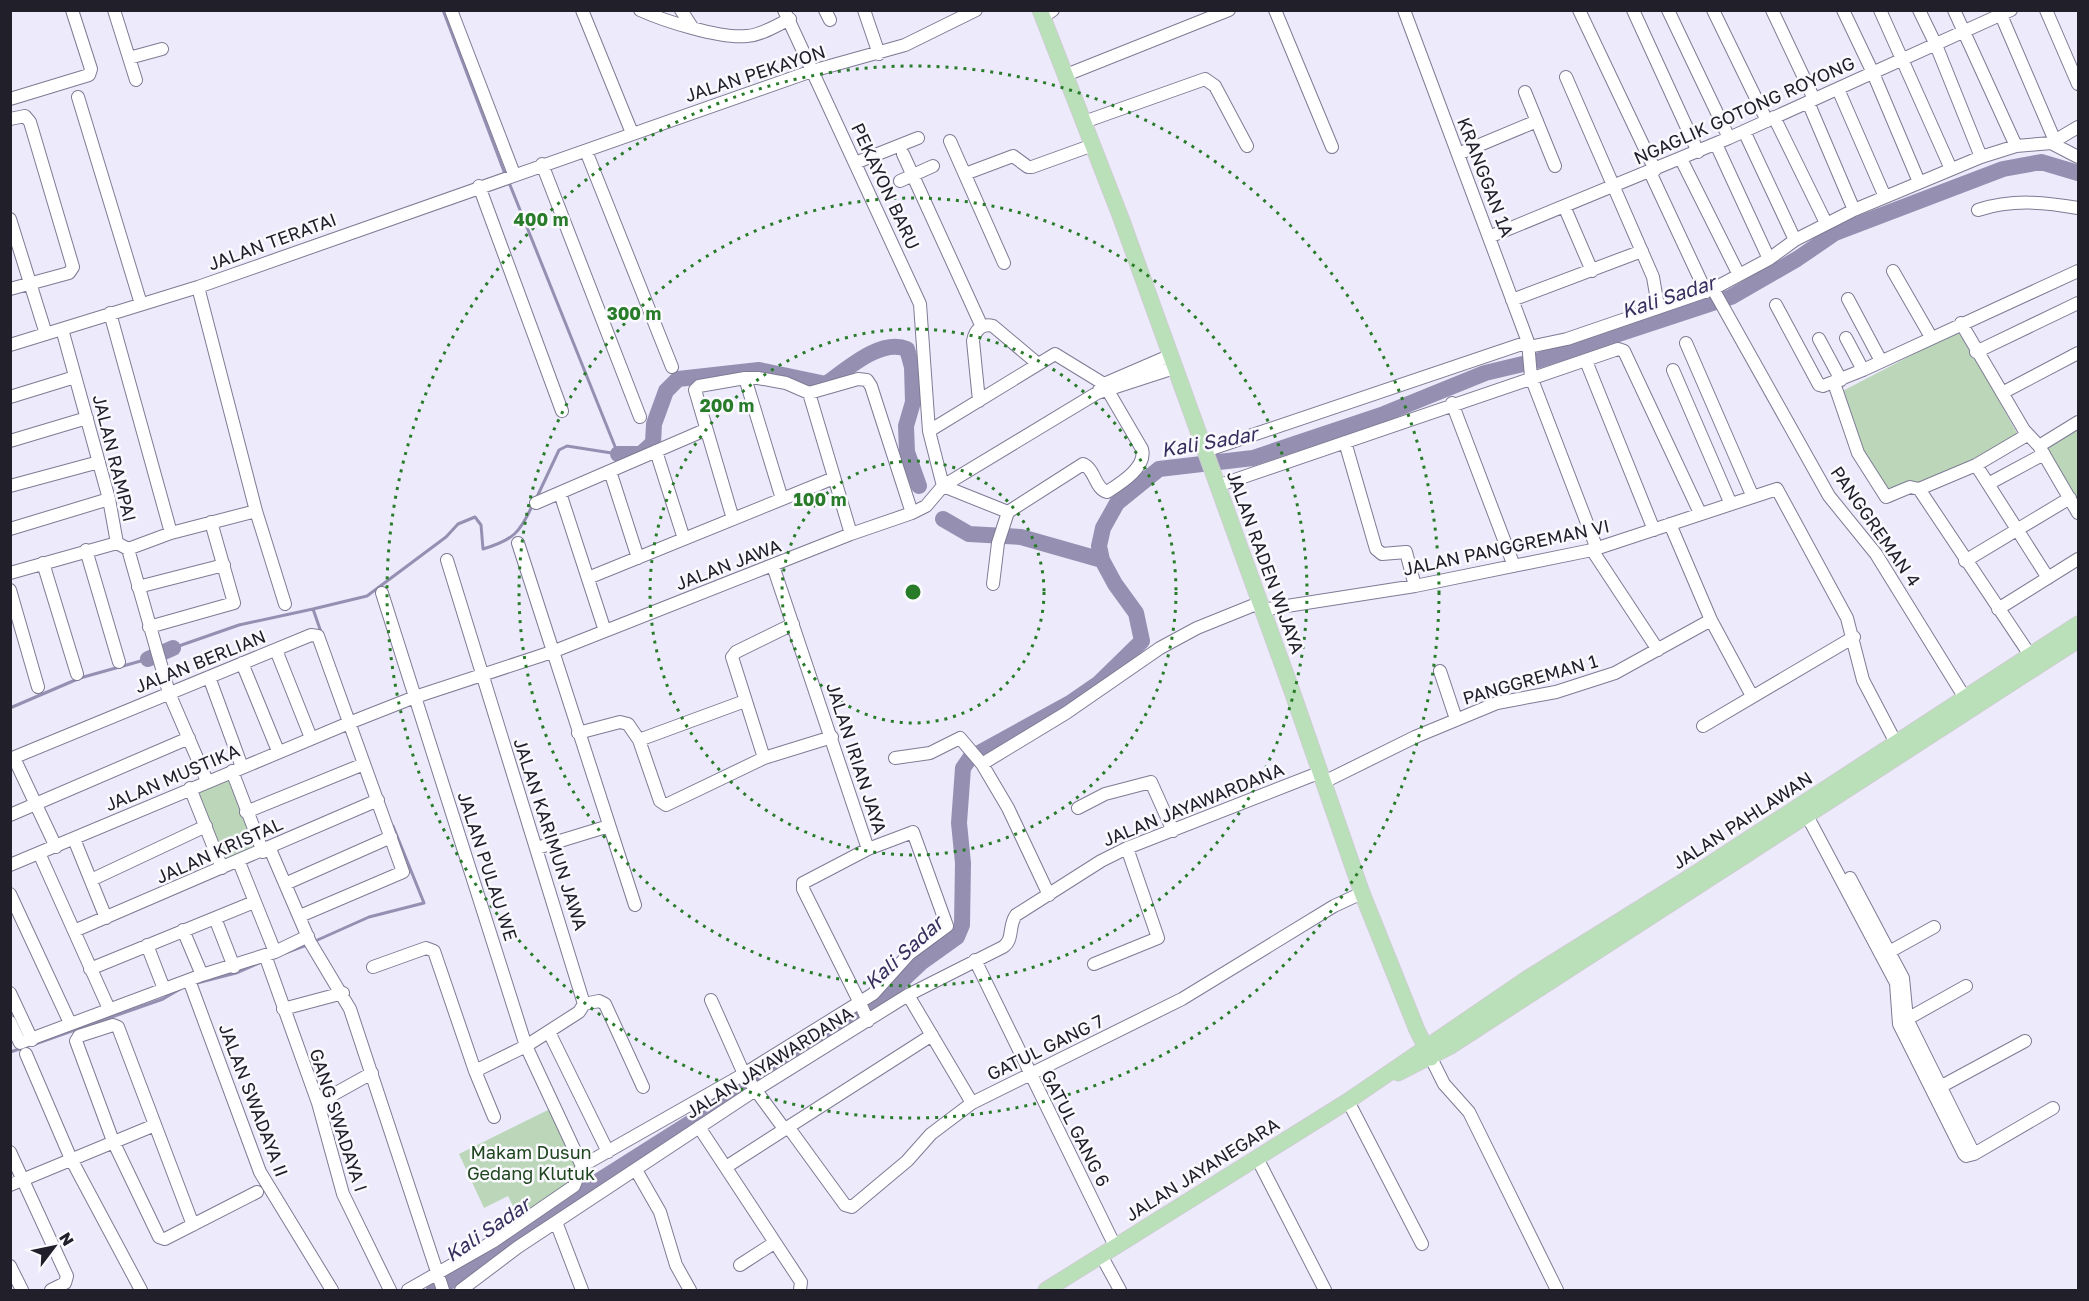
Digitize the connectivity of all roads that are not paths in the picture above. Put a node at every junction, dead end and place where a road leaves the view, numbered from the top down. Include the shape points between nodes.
1 (72, 10) edge
2 (114, 10) edge
3 (451, 10) edge
4 (582, 10) edge
5 (640, 10) edge
6 (681, 10) edge
7 (864, 10) edge
8 (976, 10) edge
9 (1229, 10) edge
10 (1275, 10) edge
11 (1404, 10) edge
12 (1579, 10) edge
13 (1633, 10) edge
14 (1668, 10) edge
15 (1713, 10) edge
16 (1772, 10) edge
17 (1843, 10) edge
18 (1880, 10) edge
19 (1919, 10) edge
20 (1954, 10) edge
21 (2046, 10) edge
22 (1045, 13) edge
23 (2006, 13) edge
24 (960, 14) edge
25 (787, 15) edge
26 (692, 27) junction
27 (1964, 32) junction
28 (1936, 45) junction
29 (162, 49) dead end
30 (879, 54) junction
31 (129, 58) junction
32 (1904, 60) junction
33 (812, 71) junction
34 (1873, 73) junction
35 (1066, 75) junction
36 (1566, 77) dead end
37 (136, 80) dead end
38 (2079, 84) edge
39 (1838, 88) junction
40 (1526, 92) dead end
41 (78, 97) dead end
42 (10, 99) edge
43 (1811, 101) junction
44 (10, 119) edge
45 (1771, 119) junction
46 (1537, 121) junction
47 (1084, 122) junction
48 (2079, 128) edge
49 (1744, 131) junction
50 (632, 133) junction
51 (918, 138) dead end
52 (1730, 138) junction
53 (950, 141) dead end
54 (2053, 142) junction
55 (1716, 144) junction
56 (1093, 145) junction
57 (1247, 146) dead end
58 (2016, 146) junction
59 (1332, 147) dead end
60 (585, 151) junction
61 (1698, 152) junction
62 (903, 154) dead end
63 (1458, 154) junction
64 (1981, 157) junction
65 (2079, 157) edge
66 (1681, 159) junction
67 (543, 164) junction
68 (855, 164) junction
69 (933, 166) dead end
70 (1555, 166) dead end
71 (1951, 169) junction
72 (1652, 171) junction
73 (965, 174) junction
74 (914, 175) junction
75 (508, 176) junction
76 (900, 181) dead end
77 (1919, 182) junction
78 (1614, 185) junction
79 (479, 186) junction
80 (1885, 197) junction
81 (1564, 206) junction
82 (2079, 207) edge
83 (1854, 210) junction
84 (1978, 210) dead end
85 (10, 219) edge
86 (1826, 223) junction
87 (1489, 237) junction
88 (1796, 240) junction
89 (14, 246) edge
90 (1642, 251) junction
91 (1769, 258) junction
92 (1004, 262) dead end
93 (1592, 271) junction
94 (1893, 271) dead end
95 (2079, 271) edge
96 (1739, 275) junction
97 (32, 284) junction
98 (198, 287) junction
99 (10, 289) edge
100 (1712, 293) junction
101 (1512, 300) junction
102 (1848, 300) dead end
103 (2079, 303) edge
104 (141, 304) junction
105 (1776, 305) dead end
106 (1658, 306) junction
107 (110, 314) junction
108 (1961, 323) junction
109 (982, 327) junction
110 (62, 329) junction
111 (46, 334) junction
112 (1846, 338) dead end
113 (1931, 338) junction
114 (1819, 339) dead end
115 (1686, 343) dead end
116 (10, 345) edge
117 (1976, 352) junction
118 (2079, 353) edge
119 (1530, 358) junction
120 (1586, 361) junction
121 (1881, 361) junction
122 (1172, 362) junction
123 (1037, 363) junction
124 (672, 367) dead end
125 (1673, 370) dead end
126 (1863, 370) junction
127 (75, 377) junction
128 (745, 378) junction
129 (1838, 381) junction
130 (1103, 389) junction
131 (809, 393) junction
132 (2002, 393) junction
133 (10, 397) edge
134 (979, 401) junction
135 (1452, 404) junction
136 (562, 411) dead end
137 (640, 417) dead end
138 (87, 418) junction
139 (2079, 422) edge
140 (705, 430) junction
141 (929, 431) junction
142 (2027, 435) junction
143 (10, 441) edge
144 (1346, 442) junction
145 (2041, 450) junction
146 (656, 451) junction
147 (1206, 454) junction
148 (99, 462) junction
149 (1976, 465) junction
150 (610, 471) junction
151 (834, 478) junction
152 (1988, 484) junction
153 (1216, 485) junction
154 (10, 486) edge
155 (940, 489) junction
156 (1919, 489) junction
157 (560, 493) junction
158 (1752, 495) junction
159 (2070, 498) junction
160 (109, 499) junction
161 (782, 499) junction
162 (1730, 502) junction
163 (536, 504) dead end
164 (256, 512) junction
165 (1008, 512) junction
166 (912, 513) junction
167 (1700, 513) junction
168 (2079, 513) edge
169 (733, 519) junction
170 (211, 522) junction
171 (1670, 524) junction
172 (10, 529) edge
173 (1654, 530) junction
174 (2017, 530) junction
175 (171, 533) junction
176 (851, 534) junction
177 (684, 539) junction
178 (518, 543) dead end
179 (122, 546) junction
180 (1595, 549) junction
181 (86, 550) junction
182 (638, 558) junction
183 (2079, 559) edge
184 (447, 560) dead end
185 (1965, 561) junction
186 (43, 563) junction
187 (224, 565) junction
188 (1514, 566) junction
189 (769, 568) junction
190 (10, 573) edge
191 (588, 578) junction
192 (2048, 578) junction
193 (993, 584) dead end
194 (138, 586) junction
195 (1415, 586) junction
196 (10, 590) edge
197 (382, 593) dead end
198 (285, 604) dead end
199 (1260, 607) junction
200 (1998, 609) junction
201 (1712, 620) junction
202 (2079, 624) edge
203 (789, 626) junction
204 (149, 627) junction
205 (605, 631) junction
206 (1854, 637) junction
207 (2079, 640) edge
208 (276, 650) junction
209 (1658, 650) junction
210 (552, 652) junction
211 (2030, 656) junction
212 (119, 662) dead end
213 (242, 663) junction
214 (1440, 671) dead end
215 (77, 674) dead end
216 (481, 676) junction
217 (209, 677) junction
218 (38, 687) dead end
219 (170, 693) junction
220 (1752, 696) junction
221 (415, 697) junction
222 (1965, 698) junction
223 (745, 701) junction
224 (1949, 716) junction
225 (1456, 718) junction
226 (352, 722) junction
227 (1703, 726) dead end
228 (578, 733) junction
229 (189, 738) junction
230 (311, 738) junction
231 (828, 738) junction
232 (639, 740) junction
233 (1896, 743) junction
234 (278, 751) junction
235 (12, 758) edge
236 (764, 758) junction
237 (895, 758) dead end
238 (978, 760) junction
239 (364, 764) junction
240 (237, 769) junction
241 (1322, 777) junction
242 (207, 780) junction
243 (190, 788) junction
244 (378, 800) junction
245 (36, 804) junction
246 (1078, 808) dead end
247 (1807, 808) junction
248 (246, 812) junction
249 (10, 815) edge
250 (206, 826) junction
251 (609, 826) junction
252 (1173, 831) junction
253 (391, 837) junction
254 (74, 839) junction
255 (56, 847) junction
256 (537, 848) junction
257 (1127, 848) junction
258 (868, 849) junction
259 (266, 850) junction
260 (39, 854) junction
261 (239, 862) junction
262 (10, 866) edge
263 (222, 868) junction
264 (91, 880) junction
265 (285, 884) junction
266 (1362, 893) junction
267 (10, 894) edge
268 (1049, 895) junction
269 (254, 903) junction
270 (635, 906) dead end
271 (300, 916) junction
272 (106, 918) junction
273 (215, 918) junction
274 (1934, 927) dead end
275 (183, 930) junction
276 (74, 931) junction
277 (310, 941) junction
278 (147, 945) junction
279 (1889, 952) junction
280 (268, 957) junction
281 (975, 960) junction
282 (1094, 964) dead end
283 (234, 967) junction
284 (373, 967) dead end
285 (90, 969) junction
286 (202, 975) junction
287 (190, 983) junction
288 (1966, 986) dead end
289 (164, 989) junction
290 (10, 993) edge
291 (343, 993) junction
292 (908, 996) junction
293 (711, 1000) dead end
294 (584, 1004) junction
295 (283, 1009) junction
296 (109, 1010) junction
297 (864, 1012) junction
298 (10, 1022) edge
299 (1903, 1022) junction
300 (70, 1023) junction
301 (549, 1032) junction
302 (932, 1035) junction
303 (2025, 1041) dead end
304 (26, 1046) junction
305 (526, 1046) junction
306 (1428, 1052) junction
307 (475, 1071) junction
308 (372, 1073) junction
309 (1029, 1074) junction
310 (750, 1082) junction
311 (643, 1087) dead end
312 (1940, 1088) junction
313 (1348, 1101) junction
314 (318, 1102) junction
315 (972, 1103) junction
316 (2053, 1108) dead end
317 (494, 1117) dead end
318 (155, 1125) junction
319 (699, 1127) junction
320 (787, 1129) junction
321 (113, 1141) junction
322 (10, 1152) edge
323 (608, 1152) junction
324 (1974, 1154) junction
325 (1257, 1158) junction
326 (71, 1159) junction
327 (582, 1166) junction
328 (726, 1167) junction
329 (636, 1170) junction
330 (16, 1182) edge
331 (257, 1192) dead end
332 (556, 1222) junction
333 (193, 1225) junction
334 (774, 1243) junction
335 (1422, 1244) dead end
336 (1115, 1246) junction
337 (1101, 1255) junction
338 (740, 1265) dead end
339 (10, 1266) edge
340 (438, 1275) junction
341 (22, 1290) edge
342 (51, 1290) edge
343 (141, 1290) edge
344 (332, 1290) edge
345 (390, 1290) edge
346 (408, 1290) edge
347 (443, 1290) edge
348 (461, 1290) edge
349 (582, 1290) edge
350 (690, 1290) edge
351 (800, 1290) edge
352 (1046, 1290) edge
353 (1120, 1290) edge
354 (1325, 1290) edge
355 (1557, 1290) edge

1 - 42 street via 91,69 89,75
2 - 31 street
3 - 75 street
4 - 50 street
5 - 26 street
6 - 26 street
7 - 30 street
8 - 24 street, JALAN PEKAYON
9 - 35 street
10 - 59 street
11 - 63 street, KRANGGAN 1A
12 - 72 street, PANGGREMAN 4
13 - 61 street
14 - 52 street
15 - 45 street
16 - 43 street
17 - 34 street
18 - 32 street
19 - 28 street
20 - 27 street
21 - 38 street
22 - 35 main road, JALAN RADEN WIJAYA
23 - 27 street, NGAGLIK GOTONG ROYONG
23 - 54 street
24 - 30 street, JALAN PEKAYON
25 - 26 street via 760,33 747,36
25 - 33 street, PEKAYON BARU
27 - 28 street, NGAGLIK GOTONG ROYONG
27 - 58 street
28 - 32 street, NGAGLIK GOTONG ROYONG
28 - 64 street
29 - 31 street
30 - 33 street, JALAN PEKAYON
31 - 37 street
32 - 34 street, NGAGLIK GOTONG ROYONG
32 - 71 street
33 - 50 street, JALAN PEKAYON
33 - 68 street, PEKAYON BARU
34 - 39 street, NGAGLIK GOTONG ROYONG
34 - 77 street
35 - 47 main road, JALAN RADEN WIJAYA
36 - 78 street
39 - 43 street, NGAGLIK GOTONG ROYONG
39 - 80 street
40 - 46 street
41 - 104 street
43 - 45 street, NGAGLIK GOTONG ROYONG
43 - 83 street
44 - 97 street via 25,116 30,122 73,267 69,273
45 - 49 street, NGAGLIK GOTONG ROYONG
45 - 86 street
46 - 63 street
46 - 70 street
47 - 56 main road, JALAN RADEN WIJAYA
47 - 57 street via 1205,79 1215,86
48 - 54 street
49 - 52 street, NGAGLIK GOTONG ROYONG
49 - 88 street
50 - 60 street, JALAN PEKAYON
51 - 68 street
52 - 55 street, NGAGLIK GOTONG ROYONG
53 - 73 street
54 - 58 street
54 - 65 street
55 - 61 street, NGAGLIK GOTONG ROYONG
55 - 91 street
56 - 73 street via 1032,167 1013,156
56 - 122 main road, JALAN RADEN WIJAYA
58 - 64 street
60 - 67 street, JALAN PEKAYON
60 - 124 street
61 - 66 street, NGAGLIK GOTONG ROYONG
62 - 74 street
63 - 87 street, KRANGGAN 1A
64 - 71 street
66 - 72 street, NGAGLIK GOTONG ROYONG
66 - 96 street
67 - 75 street, JALAN TERATAI
67 - 137 street
68 - 141 street, PEKAYON BARU via 916,292 922,317
69 - 74 street
71 - 77 street
72 - 78 street, NGAGLIK GOTONG ROYONG
72 - 100 street, PANGGREMAN 4
73 - 92 street
74 - 76 street
74 - 109 street
75 - 79 street, JALAN TERATAI
77 - 80 street
78 - 81 street, NGAGLIK GOTONG ROYONG
78 - 90 street
79 - 98 street, JALAN TERATAI
79 - 136 street
80 - 83 street
81 - 87 street, NGAGLIK GOTONG ROYONG
81 - 93 street
82 - 84 street via 2025,201
83 - 86 street
85 - 89 street
86 - 88 street
87 - 101 street, KRANGGAN 1A
88 - 91 street
89 - 97 street
90 - 93 street
90 - 106 street via 1655,282
91 - 96 street
93 - 101 street
94 - 113 street
95 - 108 street
96 - 100 street
97 - 99 street
97 - 111 street
98 - 104 street, JALAN TERATAI
98 - 164 street
100 - 106 street
100 - 222 street, PANGGREMAN 4 via 1726,310 1829,496 1876,554
101 - 119 street, KRANGGAN 1A
102 - 121 street
103 - 117 street
104 - 107 street, JALAN TERATAI
105 - 129 street via 1819,385
106 - 119 street via 1567,339
107 - 110 street, JALAN TERATAI
107 - 175 street
108 - 113 street
108 - 117 street
109 - 123 street via 993,326
109 - 134 street via 975,332 973,341
110 - 111 street, JALAN TERATAI
110 - 127 street, JALAN RAMPAI
111 - 116 street, JALAN TERATAI
112 - 126 street
113 - 121 street
114 - 129 street
115 - 158 street
117 - 132 street
118 - 132 street
119 - 120 street
119 - 135 street
119 - 147 street
119 - 180 street, KRANGGAN 1A
120 - 167 street via 1618,349 1624,351
120 - 173 street
121 - 126 street
122 - 130 street, JALAN JAWA
122 - 147 main road, JALAN RADEN WIJAYA
123 - 130 street via 1058,355
123 - 134 street
125 - 162 street
126 - 129 street
127 - 133 street
127 - 138 street, JALAN RAMPAI
128 - 131 street via 777,381
128 - 140 street via 696,389
128 - 161 street
129 - 156 street via 1858,453 1885,495 1891,497 1910,487
130 - 155 street, JALAN JAWA
130 - 165 street via 1142,449 1143,462 1106,493 1087,466 1080,465
131 - 151 street
131 - 166 street via 867,381
132 - 142 street
134 - 141 street
135 - 144 street
135 - 188 street
138 - 143 street
138 - 148 street, JALAN RAMPAI
139 - 145 street
140 - 146 street
140 - 169 street
141 - 155 street, PEKAYON BARU
142 - 145 street
142 - 149 street
144 - 153 street
144 - 195 street via 1376,549 1382,554 1406,552
145 - 152 street
145 - 159 street
146 - 150 street
146 - 177 street
147 - 153 main road, JALAN RADEN WIJAYA
148 - 154 street
148 - 160 street, JALAN RAMPAI
149 - 152 street
149 - 156 street
150 - 157 street
150 - 182 street
151 - 161 street
151 - 176 street
152 - 174 street
153 - 199 main road, JALAN RADEN WIJAYA
155 - 165 street
155 - 166 street, JALAN JAWA via 926,506
156 - 185 street
157 - 163 street
157 - 191 street
158 - 162 street, JALAN PANGGREMAN VI
158 - 206 street, JALAN PANGGREMAN VI via 1779,491
159 - 168 street
159 - 174 street
160 - 172 street
160 - 179 street, JALAN RAMPAI
161 - 169 street
162 - 167 street, JALAN PANGGREMAN VI
164 - 170 street
164 - 198 street
165 - 193 street via 998,543
166 - 176 street, JALAN JAWA
167 - 171 street, JALAN PANGGREMAN VI
169 - 177 street
170 - 175 street
170 - 187 street
171 - 173 street, JALAN PANGGREMAN VI
171 - 201 street
173 - 180 street, JALAN PANGGREMAN VI
174 - 185 street
174 - 192 street
175 - 179 street
176 - 189 street, JALAN JAWA
177 - 182 street
178 - 210 street
179 - 181 street
179 - 194 street, JALAN RAMPAI
180 - 188 street, JALAN PANGGREMAN VI
180 - 209 street, KRANGGAN 1A
181 - 186 street
181 - 212 street
182 - 191 street
183 - 192 street
184 - 216 street, JALAN KARIMUN JAWA
185 - 200 street
186 - 190 street
186 - 215 street
187 - 194 street
187 - 204 street via 234,603
188 - 195 street, JALAN PANGGREMAN VI
189 - 203 street, JALAN IRIAN JAYA
189 - 205 street, JALAN JAWA
191 - 205 street
192 - 200 street
194 - 204 street, JALAN RAMPAI
195 - 199 street, JALAN PANGGREMAN VI
196 - 218 street
197 - 221 street, JALAN PULAU WE
199 - 238 street, JALAN PANGGREMAN VI via 1197,628 1160,648 1066,713
199 - 241 main road, JALAN RADEN WIJAYA
200 - 211 street
201 - 209 street, PANGGREMAN 1
201 - 220 street
202 - 211 main road, JALAN PAHLAWAN
203 - 223 street via 734,654 732,660
203 - 231 street, JALAN IRIAN JAYA
204 - 219 street, JALAN RAMPAI
205 - 210 street, JALAN JAWA
206 - 220 street
206 - 233 street via 1863,680
207 - 224 main road, JALAN PAHLAWAN
208 - 213 street, JALAN BERLIAN
208 - 226 street, JALAN BERLIAN via 311,635 318,636
208 - 230 street
209 - 225 street, PANGGREMAN 1 via 1600,679 1556,692 1510,699
210 - 216 street, JALAN JAWA
210 - 228 street
211 - 222 main road, JALAN PAHLAWAN
213 - 217 street, JALAN BERLIAN
213 - 234 street
214 - 225 street
216 - 221 street, JALAN JAWA
216 - 256 street, JALAN KARIMUN JAWA
217 - 219 street, JALAN BERLIAN
217 - 240 street
219 - 229 street, JALAN RAMPAI
219 - 235 street, JALAN BERLIAN
220 - 227 street
221 - 226 street, JALAN JAWA
221 - 305 street, JALAN PULAU WE
222 - 224 main road, JALAN PAHLAWAN
223 - 232 street
223 - 236 street
224 - 233 main road, JALAN PAHLAWAN
224 - 247 main road, JALAN PAHLAWAN
225 - 241 street, PANGGREMAN 1
226 - 230 street, JALAN MUSTIKA
226 - 239 street
228 - 232 street via 624,722
228 - 251 street
229 - 242 street, JALAN RAMPAI
229 - 245 street
230 - 234 street, JALAN MUSTIKA
231 - 236 street
231 - 258 street, JALAN IRIAN JAYA
232 - 236 street via 660,801 666,805
233 - 247 main road, JALAN PAHLAWAN
234 - 240 street, JALAN MUSTIKA
235 - 245 street
237 - 238 street via 930,753 960,738
238 - 268 street via 1008,808
239 - 244 street
239 - 248 street
240 - 242 street, JALAN MUSTIKA
240 - 248 street
241 - 252 street, JALAN JAYAWARDANA
241 - 266 main road, JALAN RADEN WIJAYA
242 - 243 street, JALAN MUSTIKA
243 - 250 street
243 - 254 street, JALAN MUSTIKA
244 - 253 street
244 - 259 street, JALAN KRISTAL
245 - 249 street
245 - 255 street
246 - 252 street via 1105,794 1151,782
247 - 279 street
247 - 299 street via 1896,983
247 - 306 main road, JALAN PAHLAWAN
248 - 259 street
250 - 263 street
250 - 264 street
251 - 256 street
251 - 270 street
252 - 257 street, JALAN JAYAWARDANA
253 - 265 street
253 - 271 street via 403,872
254 - 255 street, JALAN MUSTIKA
254 - 264 street
255 - 260 street, JALAN MUSTIKA
256 - 294 street, JALAN KARIMUN JAWA
257 - 268 street, JALAN JAYAWARDANA
257 - 282 street via 1158,938
258 - 297 street, JALAN IRIAN JAYA via 803,885
258 - 297 street via 913,832 947,927 909,954
259 - 261 street, JALAN KRISTAL
259 - 265 street
260 - 262 street, JALAN MUSTIKA
260 - 276 street
261 - 263 street, JALAN KRISTAL
261 - 269 street, GANG SWADAYA I
263 - 272 street, JALAN KRISTAL
264 - 272 street
265 - 271 street
266 - 306 main road, JALAN RADEN WIJAYA
266 - 309 street, GATUL GANG 7 via 1334,906 1182,999
267 - 300 street
268 - 281 street, JALAN JAYAWARDANA via 1013,919 1008,944
269 - 273 street
269 - 280 street, GANG SWADAYA I
271 - 277 street
272 - 276 street, JALAN KRISTAL
273 - 275 street
273 - 283 street
274 - 279 street
275 - 278 street
275 - 286 street
276 - 285 street
277 - 280 street
277 - 291 street
278 - 285 street
278 - 289 street
279 - 299 street via 1905,984
280 - 283 street
280 - 295 street, GANG SWADAYA I
281 - 292 street, JALAN JAYAWARDANA
281 - 309 street, GATUL GANG 6
283 - 286 street
284 - 307 street via 426,948 434,951
285 - 296 street
286 - 287 street
287 - 289 street
287 - 344 street, JALAN SWADAYA II via 260,1172
288 - 299 street
289 - 296 street
290 - 304 street
291 - 295 street
291 - 308 street
292 - 297 street, JALAN JAYAWARDANA
292 - 302 street
293 - 310 street
294 - 301 street via 579,1012
294 - 311 street via 605,1004
295 - 314 street, GANG SWADAYA I
296 - 300 street
297 - 310 street
297 - 310 street, JALAN JAYAWARDANA
298 - 304 street
299 - 312 street
299 - 324 street via 1964,1154
300 - 304 street
301 - 305 street
301 - 323 street
302 - 315 street
302 - 320 street
303 - 312 street
304 - 326 street
305 - 307 street
305 - 327 street, JALAN PULAU WE
306 - 313 main road, JALAN JAYANEGARA
306 - 355 street via 1444,1083 1469,1112
307 - 317 street
308 - 314 street
308 - 340 street
309 - 315 street, GATUL GANG 7
309 - 336 street, GATUL GANG 6
310 - 319 street, JALAN JAYAWARDANA
310 - 320 street
310 - 323 street
312 - 324 street
313 - 325 main road, JALAN JAYANEGARA
313 - 335 street
314 - 345 street, GANG SWADAYA I via 344,1194
315 - 320 street, GATUL GANG 7 via 936,1130 907,1161 852,1207 845,1205
316 - 324 street
318 - 321 street
318 - 321 street via 118,1027 113,1025 79,1036 76,1041
318 - 333 street
319 - 328 street
319 - 329 street, JALAN JAYAWARDANA
320 - 328 street
321 - 326 street
321 - 333 street via 159,1237 165,1239
322 - 330 street
323 - 327 street
325 - 336 main road, JALAN JAYANEGARA
325 - 354 street
326 - 330 street
326 - 343 street
327 - 340 street via 574,1186
328 - 334 street
329 - 332 street, JALAN JAYAWARDANA
329 - 350 street via 660,1212 676,1265
330 - 342 street via 67,1276 64,1283
331 - 333 street
332 - 348 street, JALAN JAYAWARDANA
332 - 349 street
334 - 338 street
334 - 351 street via 801,1282
336 - 337 main road, JALAN JAYANEGARA
337 - 352 main road, JALAN JAYANEGARA
337 - 353 street
339 - 341 street
340 - 346 street
340 - 347 street

